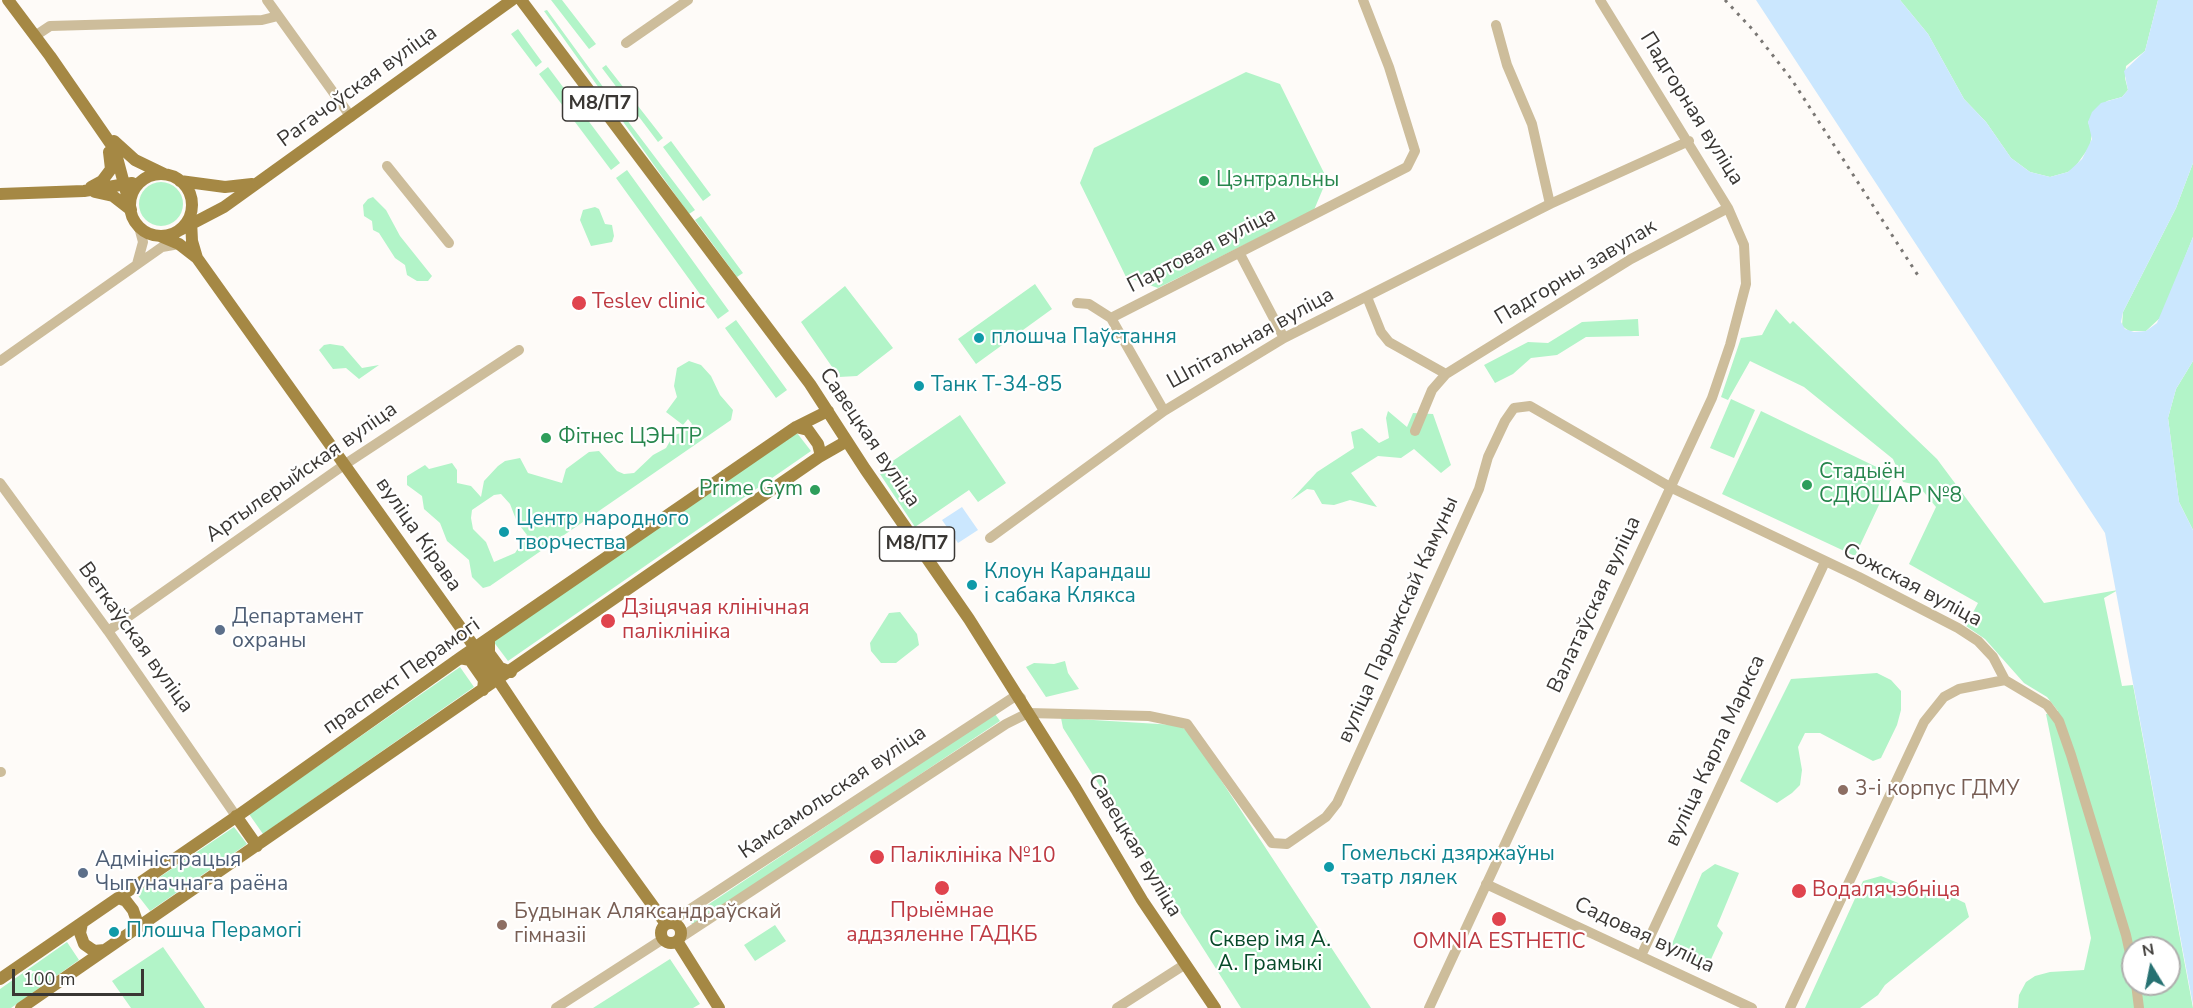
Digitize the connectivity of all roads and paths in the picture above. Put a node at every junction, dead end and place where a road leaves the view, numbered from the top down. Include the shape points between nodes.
1 (267, 0) edge
2 (512, 0) edge
3 (521, 0) edge
4 (688, 0) edge
5 (1363, 0) edge
6 (1600, 0) edge
7 (11, 2) edge
8 (278, 16) junction
9 (1496, 26) dead end
10 (35, 36) junction
11 (626, 43) dead end
12 (351, 117) junction
13 (102, 129) junction
14 (1689, 141) junction
15 (387, 166) dead end
16 (164, 174) junction
17 (142, 181) junction
18 (180, 181) junction
19 (256, 183) junction
20 (124, 184) junction
21 (84, 191) junction
22 (0, 194) edge
23 (1550, 204) junction
24 (1728, 208) junction
25 (131, 210) junction
26 (213, 214) junction
27 (187, 223) junction
28 (139, 227) junction
29 (161, 242) junction
30 (449, 243) dead end
31 (195, 253) junction
32 (1240, 255) junction
33 (137, 264) junction
34 (1367, 297) junction
35 (1077, 303) dead end
36 (1111, 318) junction
37 (1284, 338) junction
38 (519, 350) dead end
39 (0, 361) edge
40 (1446, 374) junction
41 (1530, 406) joint
42 (828, 411) junction
43 (1164, 411) junction
44 (796, 427) junction
45 (1415, 430) dead end
46 (847, 441) junction
47 (821, 456) junction
48 (344, 465) junction
49 (0, 483) edge
50 (1672, 488) junction
51 (990, 538) dead end
52 (1825, 562) junction
53 (108, 631) junction
54 (489, 639) junction
55 (475, 648) junction
56 (460, 657) junction
57 (511, 672) junction
58 (498, 680) junction
59 (2005, 680) junction
60 (483, 690) junction
61 (1017, 694) junction
62 (995, 709) junction
63 (1028, 713) junction
64 (1051, 713) junction
65 (1006, 724) junction
66 (236, 816) junction
67 (813, 829) junction
68 (823, 844) junction
69 (257, 846) junction
70 (1486, 884) junction
71 (118, 898) junction
72 (82, 923) junction
73 (668, 924) junction
74 (139, 927) junction
75 (2124, 936) edge
76 (663, 939) junction
77 (678, 940) junction
78 (105, 950) junction
79 (1641, 956) junction
80 (1184, 965) junction
81 (0, 979) edge
82 (21, 1008) edge
83 (556, 1008) edge
84 (720, 1008) edge
85 (1117, 1008) edge
86 (1215, 1008) edge
87 (1429, 1008) edge
88 (1752, 1008) edge
89 (1790, 1008) edge

1 - 8 street
2 - 12 main road, Рагачоўская вуліца
3 - 42 main road, Савецкая вуліца / М8/П7
4 - 11 street
5 - 32 street, Партовая вуліца via 1389,67 1414,151 1407,167
6 - 14 street, Падгорная вуліца
7 - 10 main road
8 - 10 street via 262,20 50,26
8 - 12 street
9 - 23 street via 1507,65 1532,124
10 - 13 main road
12 - 19 main road, Рагачоўская вуліца
13 - 16 main road via 126,154
13 - 20 main road via 117,156
13 - 21 main road via 111,169 102,181
14 - 23 street, Шпітальная вуліца
14 - 24 street, Падгорная вуліца
15 - 30 street
16 - 17 main road
16 - 18 main road
17 - 20 main road
17 - 25 main road via 135,189
18 - 19 main road, Рагачоўская вуліца via 225,187
18 - 27 main road via 192,200
19 - 26 main road, Рагачоўская вуліца
20 - 21 main road
20 - 25 main road
21 - 22 main road
21 - 25 main road via 113,196
23 - 34 street, Шпітальная вуліца
24 - 40 street, Падгорны завулак via 1631,259
24 - 50 street, Валатаўская вуліца via 1744,245 1746,284 1720,376
25 - 28 main road
26 - 27 main road, Рагачоўская вуліца
26 - 31 main road via 203,225
27 - 29 main road
27 - 31 main road
28 - 29 main road
28 - 33 street via 142,242
29 - 31 main road, вуліца Кірава via 179,244
29 - 33 street
31 - 48 main road, вуліца Кірава
32 - 36 street, Партовая вуліца
32 - 37 street
33 - 39 street
34 - 37 street, Шпітальная вуліца
34 - 40 street via 1389,342
35 - 36 street via 1089,304
36 - 43 street
37 - 43 street, Шпітальная вуліца
38 - 48 street, Артылерыйская вуліца
40 - 45 street, Падгорны завулак via 1432,390
41 - 50 street, Сожская вуліца
41 - 64 street, вуліца Парыжскай Камуны via 1514,408 1505,421 1488,457 1479,489 1337,803 1326,817 1287,844 1272,843 1187,723 1149,716
42 - 44 main road, праспект Перамогі
42 - 46 main road, Савецкая вуліца / М8/П7
43 - 51 street, Шпітальная вуліца
44 - 47 main road via 808,430
44 - 54 main road, праспект Перамогі
46 - 47 main road
46 - 61 main road, Савецкая вуліца / М8/П7
47 - 57 main road
48 - 53 street, Артылерыйская вуліца
48 - 55 main road, вуліца Кірава
49 - 53 street, Веткаўская вуліца
50 - 52 street, Сожская вуліца
50 - 70 street, Валатаўская вуліца
52 - 59 street, Сожская вуліца via 1978,641 1993,657
52 - 79 street, вуліца Карла Маркса
53 - 66 street, Веткаўская вуліца
54 - 55 main road, праспект Перамогі
54 - 57 main road via 489,654 500,668
55 - 56 main road, праспект Перамогі
55 - 58 main road, вуліца Кірава
56 - 60 main road via 470,660 484,680
56 - 66 main road, праспект Перамогі
57 - 58 main road
58 - 60 main road
58 - 73 main road, вуліца Кірава via 596,827
59 - 75 street via 2037,697 2059,722 2093,822
59 - 89 street via 1944,697 1924,723
60 - 69 main road
61 - 62 street, Камсамольская вуліца
61 - 63 main road, Савецкая вуліца / М8/П7
61 - 64 street via 1033,707
62 - 65 street
62 - 67 street, Камсамольская вуліца
63 - 64 street
63 - 65 street, Камсамольская вуліца
63 - 80 main road, Савецкая вуліца / М8/П7
65 - 68 street, Камсамольская вуліца
66 - 69 main road
66 - 71 main road, праспект Перамогі
67 - 68 street
67 - 73 street, Камсамольская вуліца
68 - 77 street, Камсамольская вуліца
69 - 74 main road
70 - 79 street, Садовая вуліца
70 - 87 street, Валатаўская вуліца
71 - 72 main road, праспект Перамогі
71 - 74 main road via 133,910
72 - 78 main road via 84,944 94,951
72 - 81 main road, праспект Перамогі
73 - 76 main road via 661,932
73 - 77 main road via 679,926
74 - 78 main road
76 - 77 main road
76 - 83 street
77 - 84 main road
78 - 82 main road
79 - 88 street, Садовая вуліца
80 - 85 street
80 - 86 main road, Савецкая вуліца / М8/П7

